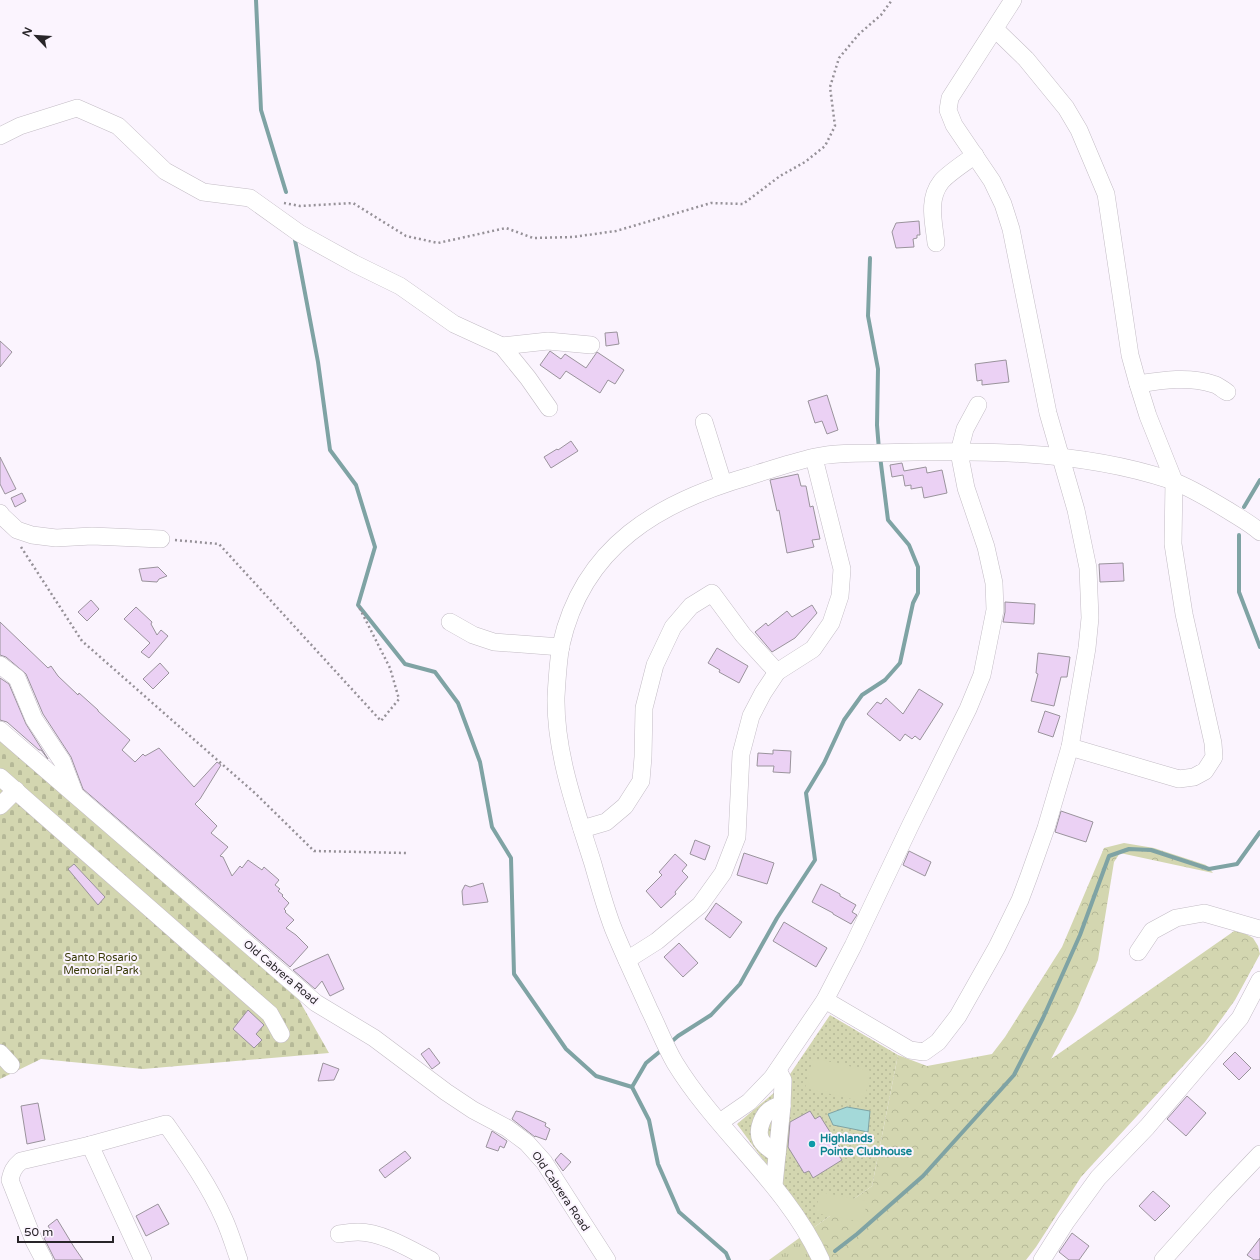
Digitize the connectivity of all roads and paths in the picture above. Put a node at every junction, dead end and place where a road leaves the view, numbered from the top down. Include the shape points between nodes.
1 (892, 0) edge
2 (1013, 0) edge
3 (995, 30) junction
4 (0, 136) edge
5 (975, 155) junction
6 (279, 202) dead end
7 (936, 243) dead end
8 (591, 345) dead end
9 (502, 346) junction
10 (1138, 384) junction
11 (1227, 392) dead end
12 (978, 406) dead end
13 (549, 408) dead end
14 (704, 422) dead end
15 (959, 452) junction
16 (1060, 456) junction
17 (814, 458) junction
18 (1174, 481) junction
19 (723, 483) junction
20 (0, 513) edge
21 (1260, 532) edge
22 (161, 539) joint
23 (18, 542) dead end
24 (358, 605) dead end
25 (450, 622) dead end
26 (561, 647) junction
27 (0, 665) edge
28 (777, 672) junction
29 (0, 730) edge
30 (1070, 747) junction
31 (0, 777) edge
32 (16, 790) junction
33 (74, 793) junction
34 (0, 806) edge
35 (582, 829) junction
36 (406, 853) dead end
37 (1260, 929) edge
38 (1138, 952) dead end
39 (627, 960) junction
40 (1260, 980) edge
41 (825, 1000) junction
42 (281, 1034) dead end
43 (778, 1070) junction
44 (720, 1122) junction
45 (90, 1145) junction
46 (1259, 1157) edge
47 (774, 1185) junction
48 (339, 1234) dead end
49 (44, 1260) edge
50 (143, 1260) edge
51 (239, 1260) edge
52 (431, 1260) edge
53 (607, 1260) edge
54 (821, 1260) edge
55 (1042, 1260) edge
56 (1163, 1260) edge

1 - 6 path via 839,58 830,87 834,126 825,146 743,204 710,203 616,231 573,238 533,238 506,228 438,243 406,236 353,203 300,206
2 - 3 street
3 - 5 street via 950,98 948,110 954,126
3 - 10 street via 1026,59 1066,108 1097,171 1106,194 1130,355
4 - 9 street via 20,126 78,108 118,126 165,171 203,192 250,198 299,233 400,286 454,324
5 - 7 street via 941,181 934,194 932,208
5 - 16 street via 992,181 1011,229 1048,414
8 - 9 street via 548,341
9 - 13 street
10 - 11 street via 1185,379 1215,384
10 - 18 street
12 - 15 street via 965,429
14 - 19 street
15 - 16 street
15 - 17 street via 838,454
15 - 41 street via 966,488 986,547 994,583 995,610 982,675 968,709
16 - 18 street via 1132,469
16 - 30 street via 1076,510 1088,568 1090,618
17 - 19 street
17 - 28 street via 842,569 840,596 831,623 813,649
18 - 21 street via 1254,526
18 - 30 street via 1173,544 1184,614 1214,757 1205,770 1194,777 1179,779
19 - 26 street via 676,503 632,530 596,566 573,607
20 - 22 street via 17,530 32,536
22 - 24 path via 219,544 381,721 399,699 390,668
23 - 36 path via 82,642 256,794 314,851
25 - 26 street via 473,635 494,642
26 - 35 street via 556,700 560,751
27 - 33 street via 17,678 34,719 64,765
28 - 35 street via 743,635 712,593 691,606 673,627 655,665 644,708 641,781 626,806 606,822
28 - 39 street via 762,693 751,716 741,754 737,837 723,873 700,905 657,941
29 - 33 street, Old Cabrera Road
30 - 41 street via 1046,828 1020,900 958,1016 938,1042 924,1052 910,1050
31 - 32 street
32 - 34 street
32 - 42 street via 270,1014
33 - 53 street, Old Cabrera Road via 316,1003 374,1038 473,1110 507,1128 528,1143 544,1162
35 - 39 street via 611,924
37 - 38 street via 1204,913 1176,918 1152,931
39 - 44 street via 672,1059 696,1094
40 - 55 street via 1240,1018 1147,1127 1098,1178
41 - 43 street
43 - 44 street via 749,1102
43 - 47 street via 783,1080
44 - 47 street
45 - 49 street via 21,1161 11,1172 10,1180
45 - 50 street
45 - 51 street via 166,1124 208,1186
46 - 56 street
47 - 54 street via 810,1236
48 - 52 street via 359,1232 379,1236

